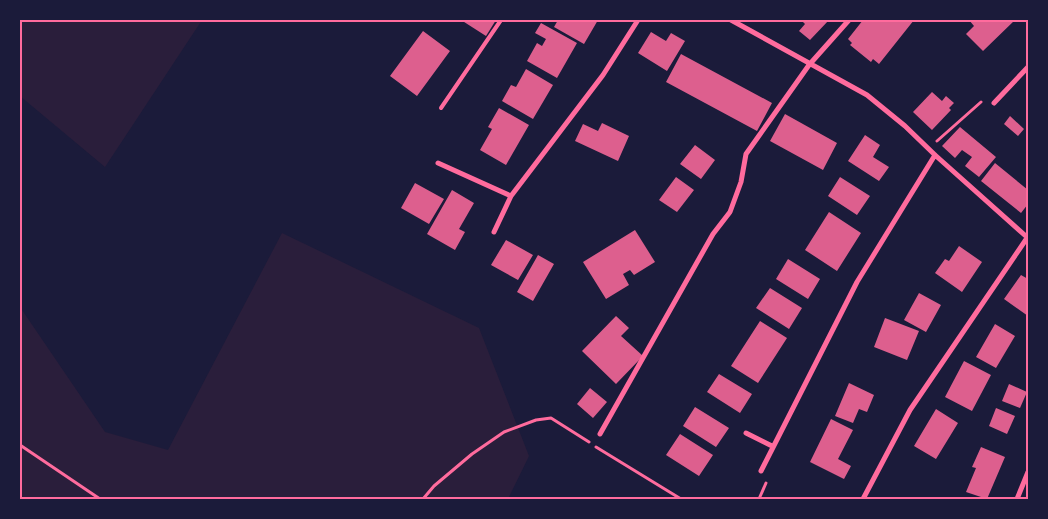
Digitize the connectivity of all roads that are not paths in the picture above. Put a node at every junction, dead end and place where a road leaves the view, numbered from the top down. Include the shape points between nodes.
1 (501, 20) edge
2 (638, 20) edge
3 (731, 20) edge
4 (849, 20) edge
5 (809, 65) junction
6 (1028, 67) edge
7 (994, 104) road end
8 (441, 108) dead end
9 (935, 155) junction
10 (438, 163) dead end
11 (511, 196) junction
12 (494, 232) dead end
13 (1028, 238) edge
14 (746, 433) dead end
15 (600, 434) dead end
16 (772, 446) junction
17 (761, 471) dead end
18 (1028, 472) edge
19 (863, 499) edge
20 (1017, 499) edge

1 - 8 lane
2 - 11 street via 603,75
3 - 5 street
4 - 5 street
5 - 9 street via 866,95
5 - 15 street via 746,154 741,182 730,212 713,234
6 - 7 street
9 - 13 street
9 - 16 street via 858,282
10 - 11 street
11 - 12 street
13 - 19 street via 910,410
14 - 16 street
16 - 17 street
18 - 20 street

